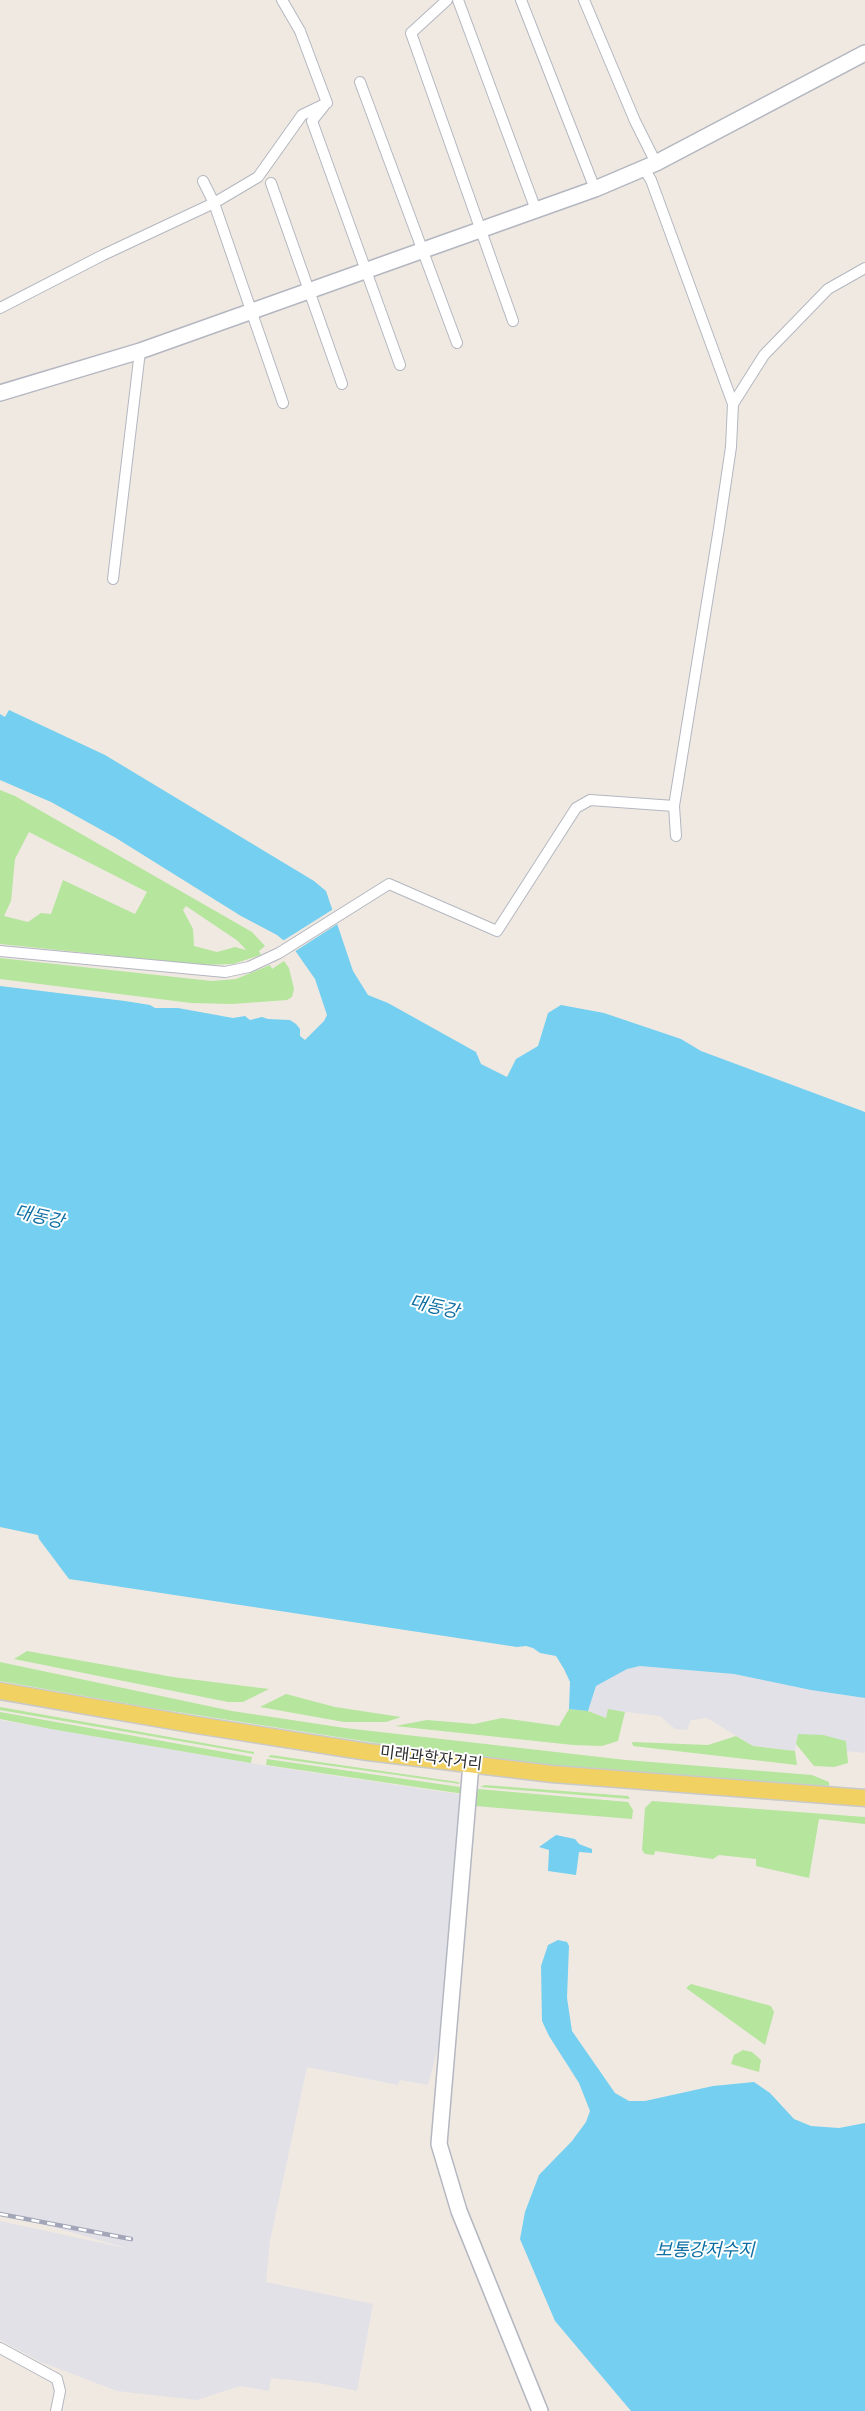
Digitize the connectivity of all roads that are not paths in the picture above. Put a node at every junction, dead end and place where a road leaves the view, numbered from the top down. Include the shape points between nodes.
1 (282, 0) edge
2 (447, 0) edge
3 (458, 0) edge
4 (521, 0) edge
5 (584, 0) edge
6 (865, 53) edge
7 (360, 82) dead end
8 (327, 103) junction
9 (650, 166) junction
10 (203, 181) dead end
11 (271, 183) dead end
12 (595, 188) junction
13 (214, 203) junction
14 (536, 210) junction
15 (479, 228) junction
16 (422, 249) junction
17 (865, 268) edge
18 (366, 270) junction
19 (309, 290) junction
20 (0, 308) edge
21 (252, 310) junction
22 (513, 321) dead end
23 (458, 343) dead end
24 (140, 351) junction
25 (400, 365) dead end
26 (342, 384) dead end
27 (0, 393) edge
28 (284, 403) dead end
29 (733, 404) junction
30 (113, 579) dead end
31 (674, 806) junction
32 (676, 836) dead end
33 (0, 951) edge
34 (0, 1691) edge
35 (471, 1764) junction
36 (865, 1798) edge
37 (0, 2348) edge
38 (56, 2411) edge
39 (540, 2411) edge

1 - 8 street via 300,31
2 - 15 street via 411,33
3 - 14 street
4 - 12 street
5 - 9 street via 635,121
6 - 9 street
7 - 16 street
8 - 13 street via 302,115 258,177
8 - 18 street via 312,120
9 - 12 street
9 - 29 street via 651,180 686,281
10 - 13 street
11 - 19 street
12 - 14 street
13 - 20 street
13 - 21 street
14 - 15 street
15 - 16 street
15 - 22 street
16 - 18 street
16 - 23 street
17 - 29 street via 828,290 764,355
18 - 19 street
18 - 25 street
19 - 21 street
19 - 26 street
21 - 24 street
21 - 28 street
24 - 27 street
24 - 30 street
29 - 31 street via 731,446
31 - 32 street
31 - 33 street via 590,800 576,808 497,931 388,884 278,953 249,966 224,972
34 - 35 main road, 미래과학자거리 via 368,1752
35 - 36 main road, 미래과학자거리 via 654,1784
35 - 39 street via 439,2144 458,2212
37 - 38 street via 57,2379 60,2391

